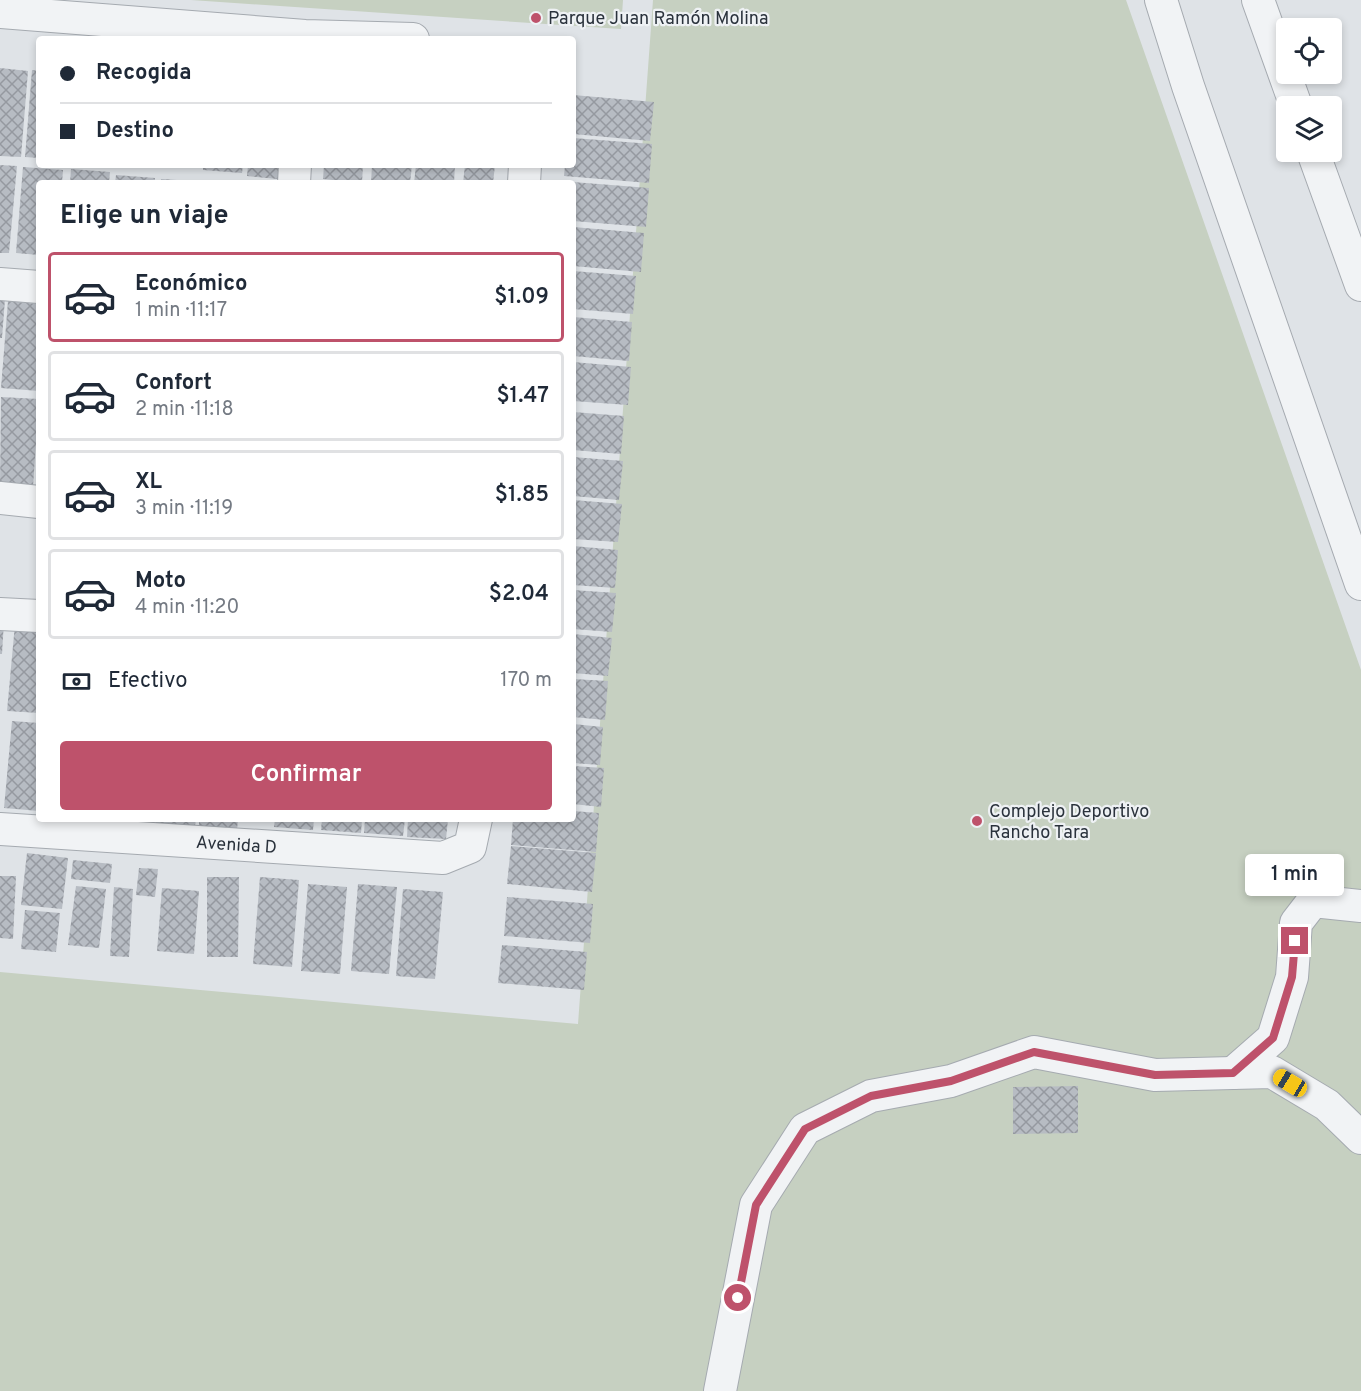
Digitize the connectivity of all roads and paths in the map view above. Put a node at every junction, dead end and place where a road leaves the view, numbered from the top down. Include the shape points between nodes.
1 (1161, 0) edge
2 (1258, 0) edge
3 (0, 12) edge
4 (293, 36) edge
5 (1292, 96) edge
6 (1317, 162) edge
7 (0, 284) edge
8 (1361, 285) edge
9 (36, 287) edge
10 (0, 498) edge
11 (36, 502) edge
12 (1361, 584) edge
13 (0, 614) edge
14 (36, 616) edge
15 (44, 826) edge
16 (0, 829) edge
17 (248, 832) edge
18 (473, 833) edge
19 (1361, 906) edge
20 (1233, 1073) junction
21 (1361, 1138) edge
22 (720, 1391) edge

1 - 12 street
2 - 5 street
3 - 4 street
6 - 8 street
7 - 9 street
10 - 11 street
13 - 14 street
15 - 16 street, Avenida D
15 - 17 street, Avenida D
17 - 18 street, Avenida D via 443,858
19 - 20 street via 1313,901 1296,923 1292,977 1273,1038
20 - 21 street via 1272,1072 1327,1105
20 - 22 street via 1155,1075 1034,1052 951,1081 871,1096 805,1129 756,1205

